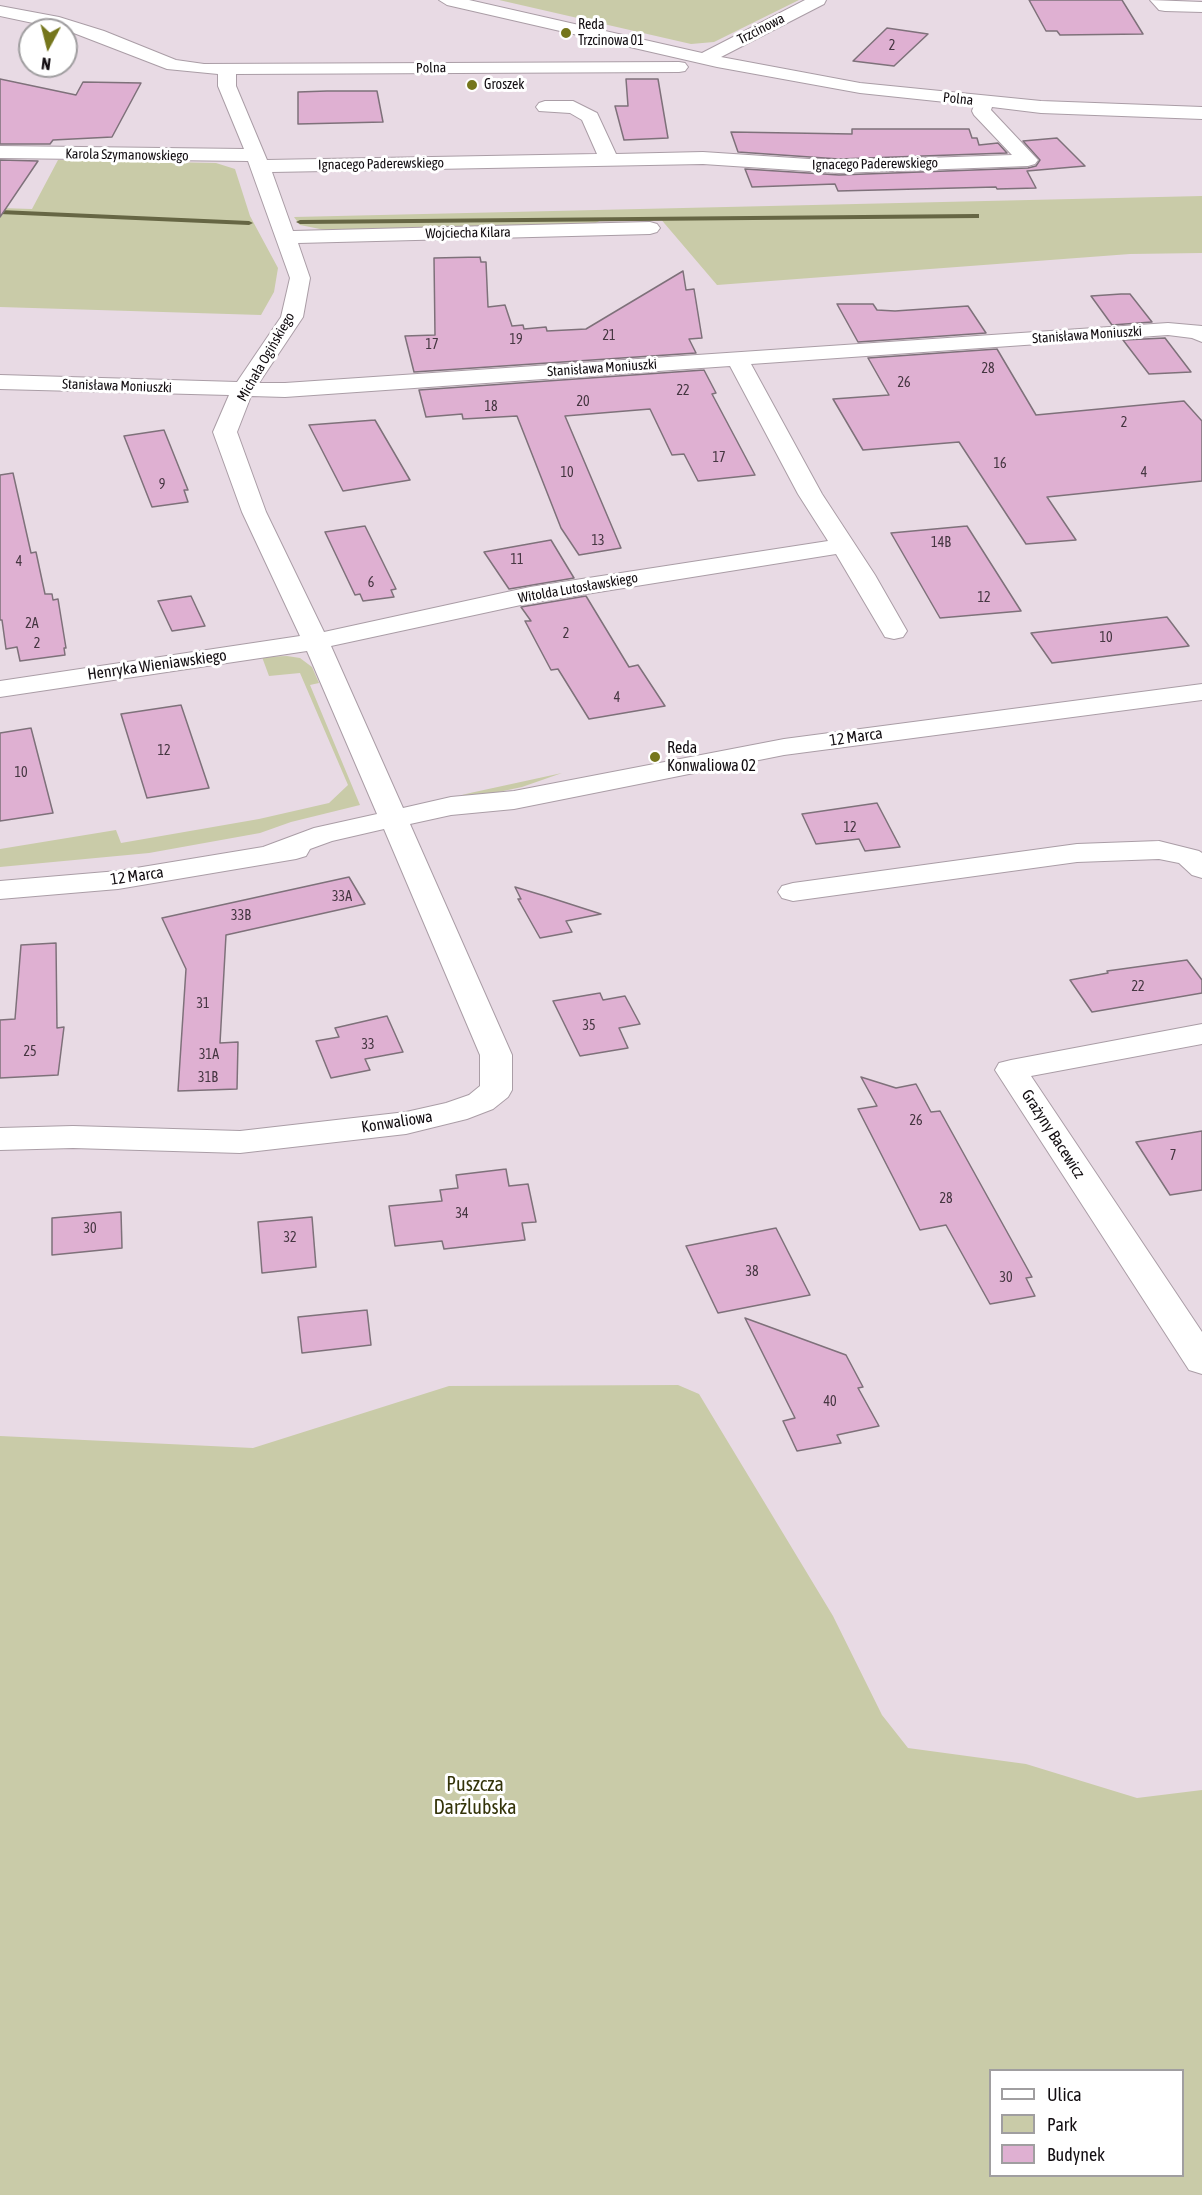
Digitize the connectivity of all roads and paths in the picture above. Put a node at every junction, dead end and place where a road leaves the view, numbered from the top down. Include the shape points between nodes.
1 (447, 0) edge
2 (818, 0) edge
3 (1158, 0) edge
4 (1202, 7) edge
5 (0, 11) edge
6 (686, 54) junction
7 (711, 60) junction
8 (635, 66) junction
9 (227, 70) junction
10 (985, 102) junction
11 (545, 107) dead end
12 (1202, 113) edge
13 (0, 152) edge
14 (609, 160) junction
15 (257, 161) junction
16 (650, 228) dead end
17 (286, 237) junction
18 (1202, 335) edge
19 (737, 359) junction
20 (0, 382) edge
21 (243, 389) junction
22 (843, 546) junction
23 (894, 631) dead end
24 (314, 642) junction
25 (0, 689) edge
26 (1202, 692) edge
27 (397, 826) junction
28 (1202, 869) edge
29 (0, 890) edge
30 (793, 892) dead end
31 (1202, 1034) edge
32 (0, 1138) edge
33 (1202, 1361) edge

1 - 6 street, Polna
2 - 7 street, Trzcinowa
3 - 4 street via 1165,6
5 - 9 street via 98,34 173,65
6 - 7 street, Polna
6 - 8 street, Polna via 672,61
7 - 8 street, Polna via 710,66
7 - 10 street, Polna via 842,85
8 - 9 street, Polna
9 - 15 street, Michała Ogińskiego via 227,86
10 - 12 street, Polna via 1078,110
10 - 14 street, Ignacego Paderewskiego via 981,111 1028,160 839,167 703,158
11 - 14 street via 573,107 590,117
13 - 15 street, Karola Szymanowskiego
14 - 15 street, Ignacego Paderewskiego
15 - 17 street, Michała Ogińskiego
16 - 17 street, Wojciecha Kilara
17 - 21 street, Michała Ogińskiego via 300,289 292,317
18 - 19 street, Stanisława Moniuszki via 1168,329
19 - 21 street, Stanisława Moniuszki via 285,390
19 - 22 street via 810,494
20 - 21 street, Stanisława Moniuszki
21 - 24 street, Michała Ogińskiego via 225,432 254,512
22 - 23 street
22 - 24 street, Witolda Lutosławskiego via 530,595
24 - 25 street, Henryka Wieniawskiego
24 - 27 street, Michała Ogińskiego
26 - 27 street, 12 Marca via 784,747 514,800 468,818
27 - 29 street, 12 Marca via 331,847 274,852 118,880
27 - 32 street, Konwaliowa via 496,1055 496,1090 481,1102 406,1123 240,1142
28 - 30 street via 1189,858 1160,850 1077,853
31 - 33 street, Grażyny Bacewicz via 1011,1070

